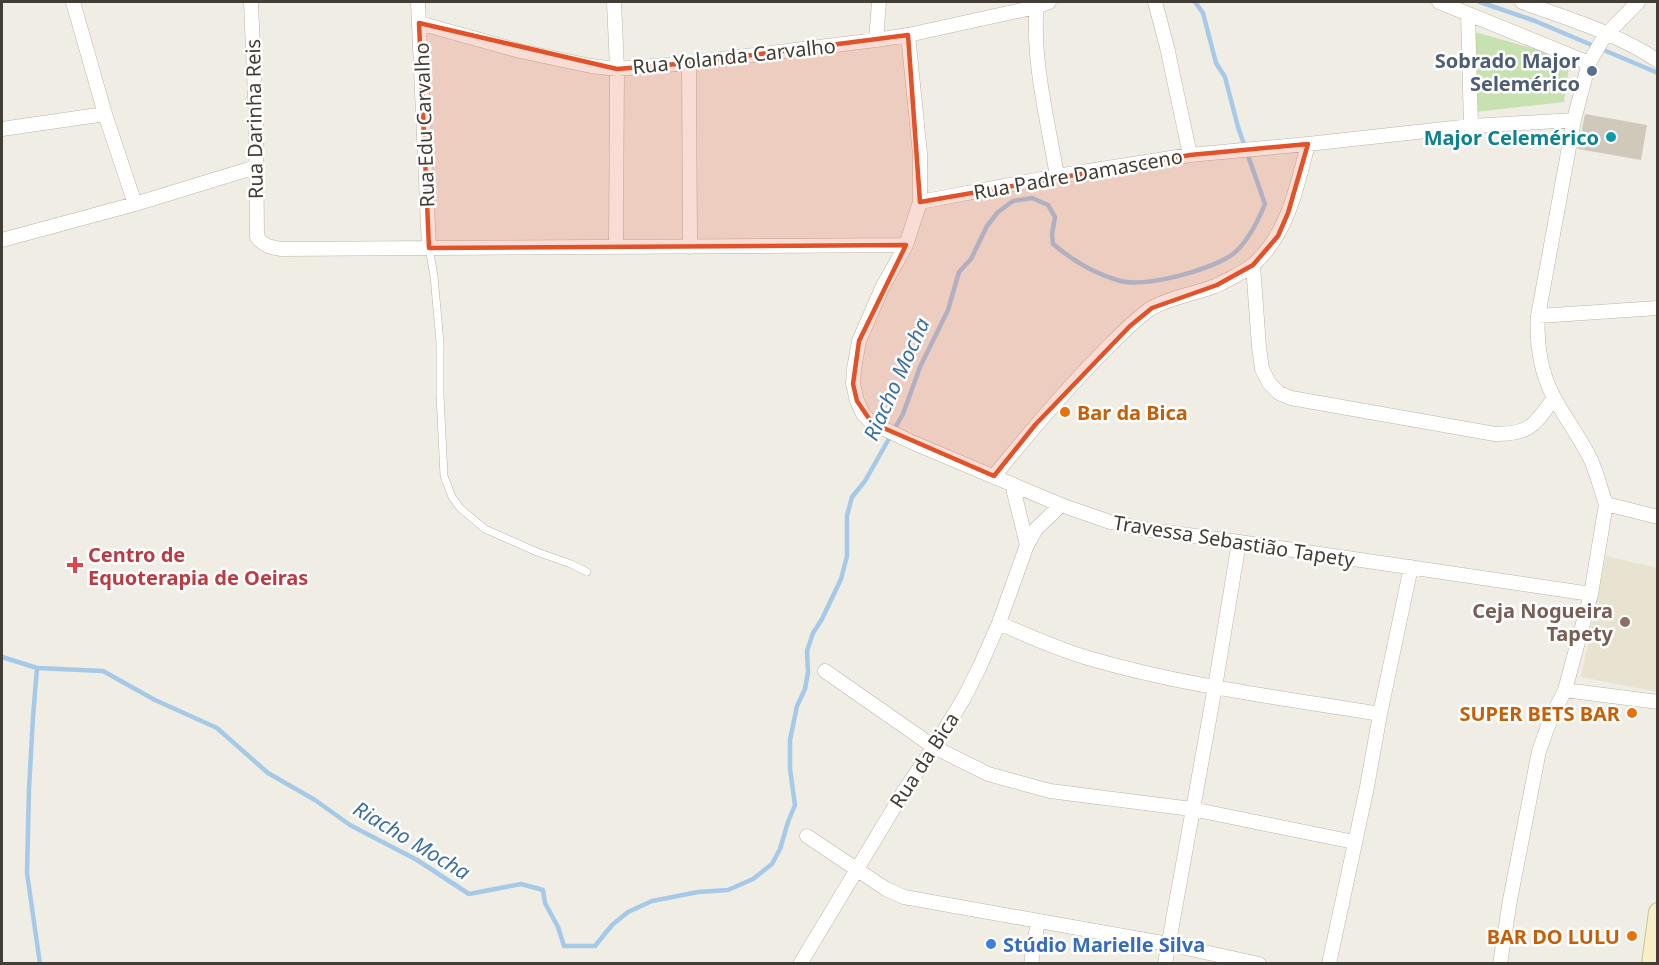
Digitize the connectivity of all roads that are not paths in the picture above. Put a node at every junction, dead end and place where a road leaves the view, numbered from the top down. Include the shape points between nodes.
1 (73, 2) edge
2 (251, 2) edge
3 (418, 2) edge
4 (614, 2) edge
5 (879, 2) edge
6 (1155, 2) edge
7 (1439, 2) edge
8 (1522, 2) edge
9 (1638, 2) edge
10 (1041, 3) edge
11 (1468, 14) junction
12 (419, 23) junction
13 (908, 35) junction
14 (1606, 35) junction
15 (876, 40) junction
16 (1591, 59) junction
17 (1658, 61) edge
18 (689, 63) junction
19 (616, 69) junction
20 (105, 114) junction
21 (1574, 120) junction
22 (1471, 126) junction
23 (2, 129) edge
24 (1308, 144) junction
25 (1191, 155) junction
26 (256, 167) junction
27 (1057, 176) junction
28 (920, 202) junction
29 (135, 204) junction
30 (2, 240) edge
31 (906, 245) junction
32 (616, 247) junction
33 (690, 247) junction
34 (429, 248) junction
35 (1253, 265) junction
36 (1658, 308) edge
37 (1538, 316) junction
38 (1554, 398) junction
39 (994, 476) junction
40 (1012, 484) junction
41 (1606, 504) junction
42 (1061, 506) junction
43 (1658, 517) edge
44 (1239, 542) junction
45 (1026, 545) junction
46 (1411, 567) junction
47 (587, 572) dead end
48 (1591, 594) junction
49 (999, 623) junction
50 (825, 671) dead end
51 (1215, 687) junction
52 (1565, 690) junction
53 (1658, 702) edge
54 (1380, 714) junction
55 (934, 747) junction
56 (1192, 809) junction
57 (807, 836) dead end
58 (1354, 842) junction
59 (856, 869) junction
60 (1658, 912) edge
61 (1038, 921) junction
62 (1656, 940) edge
63 (1168, 945) junction
64 (800, 963) edge
65 (1031, 963) edge
66 (1165, 963) edge
67 (1259, 963) edge
68 (1329, 963) edge
69 (1500, 963) edge
70 (1651, 963) edge

1 - 20 street
2 - 26 street, Rua Darinha Reis
3 - 12 street, Rua Edu Carvalho
4 - 19 street
5 - 15 street
6 - 25 street
7 - 11 street
8 - 14 street
9 - 14 street
10 - 13 street, Rua Yolanda Carvalho
10 - 27 street via 1037,45 1040,78
11 - 16 street
11 - 22 street
12 - 19 street, Rua Yolanda Carvalho via 520,51
12 - 34 street, Rua Edu Carvalho
13 - 15 street, Rua Yolanda Carvalho
13 - 28 street via 920,154
14 - 16 street
14 - 17 street
15 - 18 street, Rua Yolanda Carvalho
16 - 21 street
18 - 19 street, Rua Yolanda Carvalho
18 - 33 street
19 - 32 street
20 - 23 street
20 - 29 street
21 - 22 street
21 - 37 street
22 - 24 street
24 - 25 street, Rua Padre Damasceno
24 - 35 street via 1297,189 1278,236
25 - 27 street, Rua Padre Damasceno
26 - 29 street
26 - 34 street, Rua Darinha Reis via 257,237 262,244 281,249
27 - 28 street, Rua Padre Damasceno
28 - 31 street
29 - 30 street
31 - 33 street
31 - 39 street, Travessa Sebastião Tapety via 859,341 853,384 857,401 872,423
32 - 33 street
32 - 34 street
34 - 47 lane via 440,343 443,467 452,497 485,529
35 - 38 street via 1262,369 1279,393 1495,434 1514,434 1529,428
35 - 39 street via 1217,285 1152,308 1137,320 1035,425
36 - 37 street
37 - 38 street via 1538,351
38 - 41 street via 1590,460
39 - 40 street, Travessa Sebastião Tapety
40 - 42 street, Travessa Sebastião Tapety
40 - 45 street
41 - 43 street
41 - 48 street
42 - 44 street, Travessa Sebastião Tapety via 1151,531
42 - 45 street, Rua da Bica via 1036,529
44 - 46 street, Travessa Sebastião Tapety
44 - 51 street
45 - 49 street, Rua da Bica
46 - 48 street, Travessa Sebastião Tapety
46 - 54 street
48 - 52 street
49 - 51 street via 1086,658
49 - 55 street, Rua da Bica via 975,677
50 - 55 street
51 - 54 street
51 - 56 street
52 - 53 street
52 - 69 street via 1539,751
54 - 58 street
55 - 56 street via 988,774 1050,791
55 - 59 street, Rua da Bica
56 - 58 street
56 - 63 street
57 - 59 street
58 - 68 street
59 - 61 street via 904,897
59 - 64 street, Rua da Bica
60 - 62 main road
61 - 63 street
61 - 65 street
62 - 70 main road
63 - 66 street
63 - 67 street

